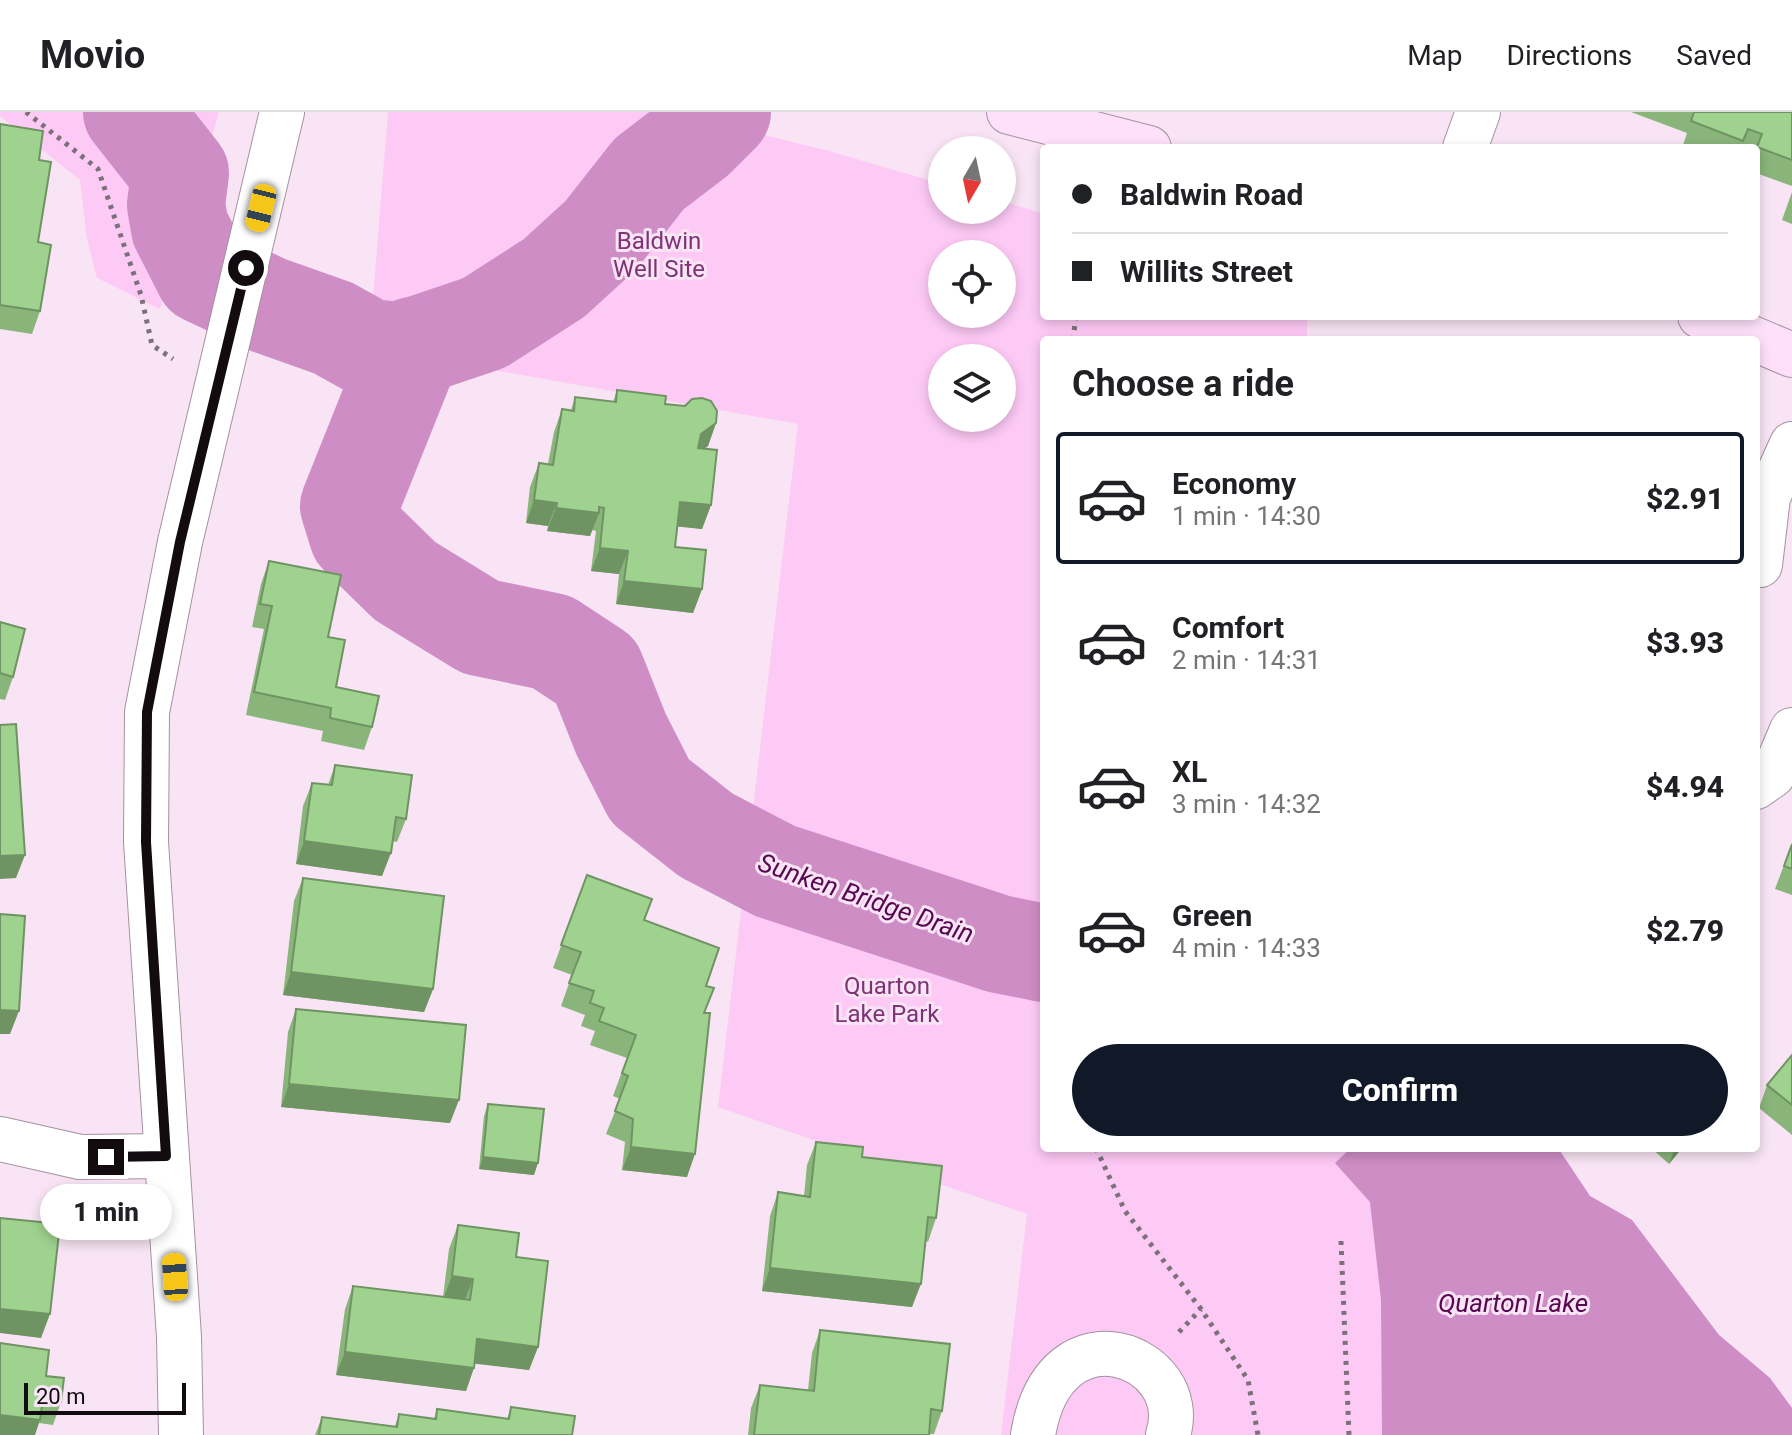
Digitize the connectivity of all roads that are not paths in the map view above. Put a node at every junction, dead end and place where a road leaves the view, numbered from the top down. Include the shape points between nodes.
1 (282, 112) edge
2 (1009, 112) edge
3 (1478, 112) edge
4 (1133, 144) edge
5 (1466, 144) edge
6 (1709, 320) edge
7 (1747, 336) edge
8 (1760, 341) edge
9 (1792, 355) edge
10 (1792, 444) edge
11 (1769, 570) edge
12 (1792, 730) edge
13 (1760, 784) edge
14 (0, 1139) edge
15 (166, 1156) junction
16 (181, 1435) edge
17 (1033, 1435) edge
18 (1168, 1435) edge

1 - 15 street via 180,542 147,712 146,842
2 - 4 main road
3 - 5 street
6 - 7 main road
8 - 9 main road
10 - 11 street via 1768,497
12 - 13 street via 1773,775
14 - 15 street via 80,1157
15 - 16 street
17 - 18 street via 1048,1386 1078,1359 1102,1354 1124,1355 1147,1367 1169,1395

